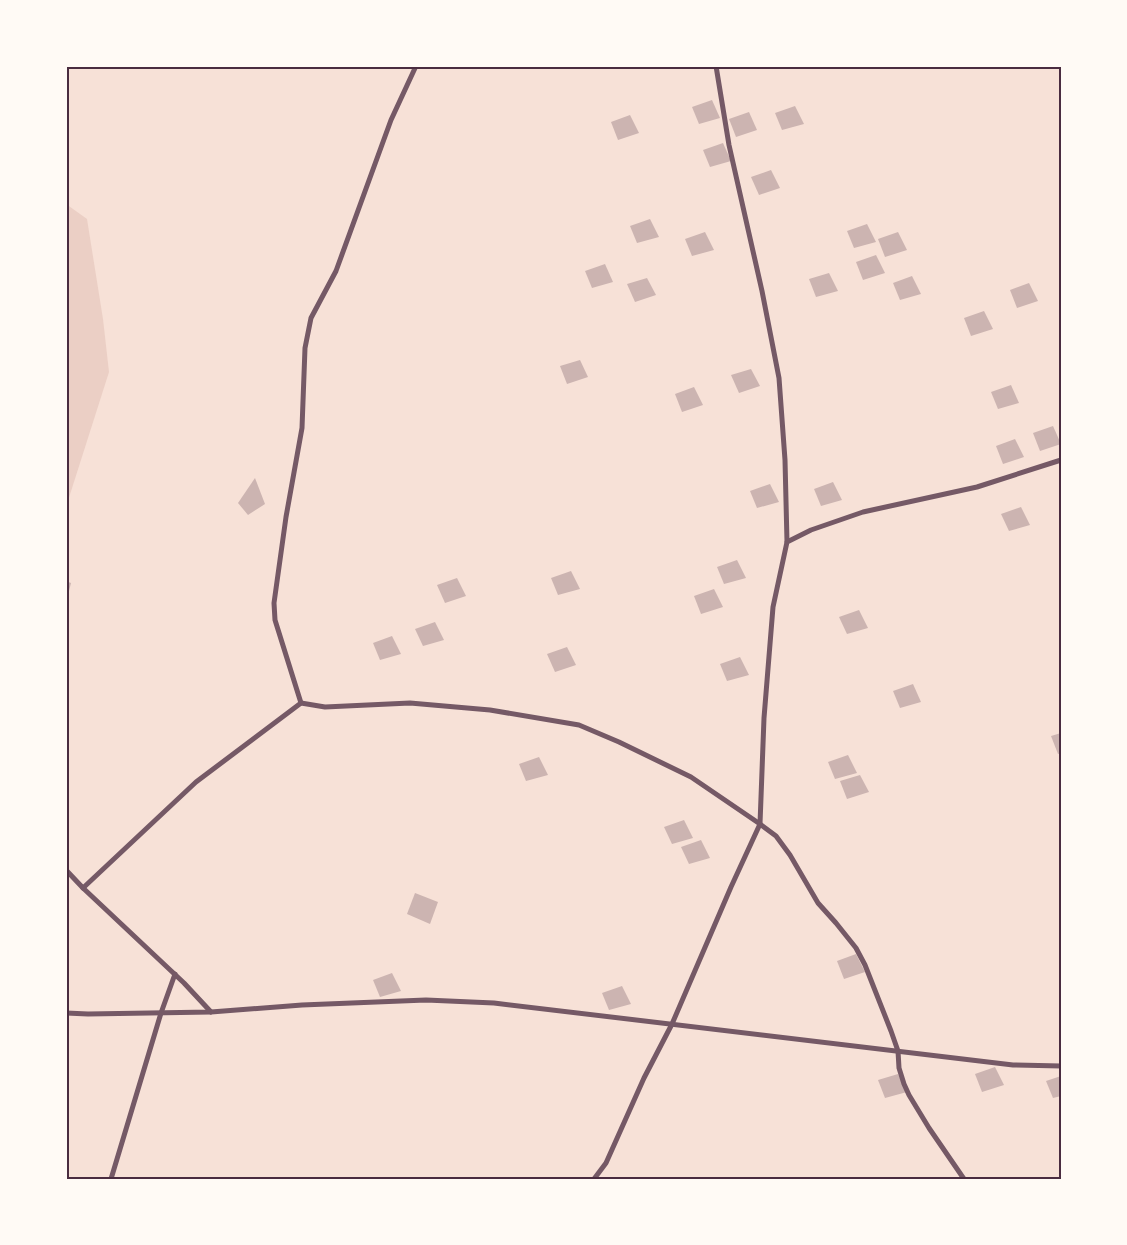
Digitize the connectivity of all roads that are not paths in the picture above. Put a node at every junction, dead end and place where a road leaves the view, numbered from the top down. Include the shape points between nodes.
1 (416, 66) edge
2 (716, 66) edge
3 (1061, 460) edge
4 (787, 542) junction
5 (301, 703) junction
6 (760, 824) junction
7 (66, 870) edge
8 (82, 888) junction
9 (175, 974) junction
10 (161, 1012) junction
11 (211, 1012) junction
12 (66, 1013) edge
13 (672, 1024) junction
14 (898, 1051) junction
15 (1061, 1066) edge
16 (111, 1179) edge
17 (594, 1179) edge
18 (964, 1179) edge

1 - 5 street via 391,120 336,272 312,318 305,348 302,428 274,603 275,620
2 - 4 street via 779,378
3 - 4 street via 977,487 863,512
4 - 6 street via 773,607
5 - 6 street via 325,707 410,703 490,710 579,725 691,777
5 - 8 street via 196,782
6 - 13 street
6 - 14 street via 776,836 818,903 856,948
7 - 8 street
8 - 9 street
9 - 10 street
9 - 11 street
10 - 11 street
10 - 12 street
10 - 16 street
11 - 13 street via 426,1000 494,1003
13 - 14 street
13 - 17 street via 606,1163
14 - 15 street via 1014,1065
14 - 18 street via 899,1068 909,1095

